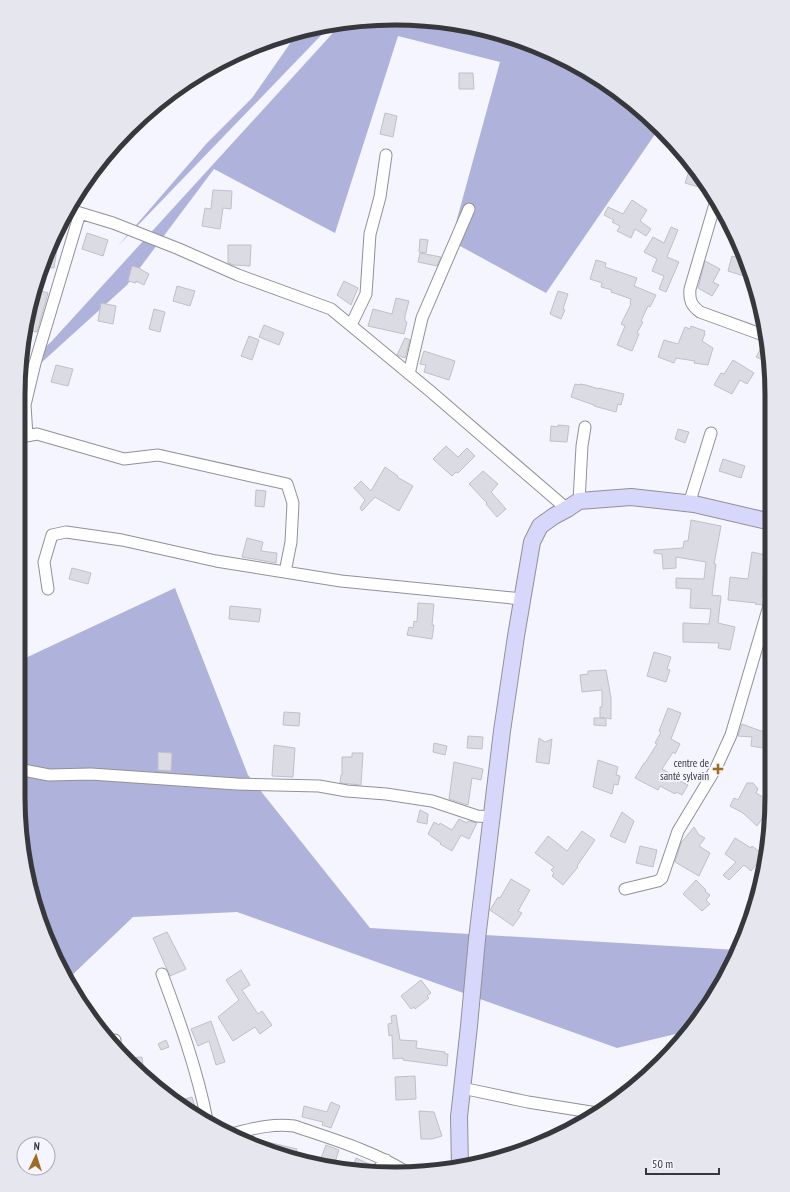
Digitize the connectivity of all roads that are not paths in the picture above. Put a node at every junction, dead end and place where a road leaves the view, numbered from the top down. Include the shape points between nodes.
1 (386, 155) dead end
2 (714, 208) edge
3 (469, 209) dead end
4 (75, 211) edge
5 (351, 325) junction
6 (760, 334) edge
7 (409, 374) junction
8 (25, 405) edge
9 (585, 427) dead end
10 (711, 433) dead end
11 (25, 436) edge
12 (689, 504) junction
13 (573, 505) junction
14 (765, 521) edge
15 (285, 572) junction
16 (48, 589) dead end
17 (522, 598) junction
18 (765, 616) edge
19 (25, 770) edge
20 (491, 817) junction
21 (625, 889) dead end
22 (162, 974) dead end
23 (462, 1088) junction
24 (589, 1112) edge
25 (207, 1115) edge
26 (238, 1132) edge
27 (386, 1160) junction
28 (460, 1161) edge
29 (381, 1166) edge
30 (398, 1167) edge

1 - 5 street via 380,197 370,234 366,294
2 - 6 street via 689,298 700,312
3 - 7 street via 422,318
4 - 5 street via 113,223 238,275 331,309
4 - 8 street
5 - 7 street
7 - 13 street
9 - 13 street
10 - 12 street
11 - 15 street via 37,434 124,459 158,455 287,484 293,503 291,542
12 - 13 street via 631,497
12 - 14 street
13 - 17 street via 540,526 532,542
15 - 16 street via 122,540 66,532 52,535 44,562
15 - 17 street via 341,581
17 - 20 street
18 - 21 street via 731,735 716,768 678,831 662,878
19 - 20 street via 49,775 91,774 237,784 319,786 432,801 477,816
20 - 23 street
22 - 25 street via 186,1039
23 - 24 street
23 - 28 street via 459,1116
26 - 27 street via 284,1124 353,1145
27 - 29 street
27 - 30 street

